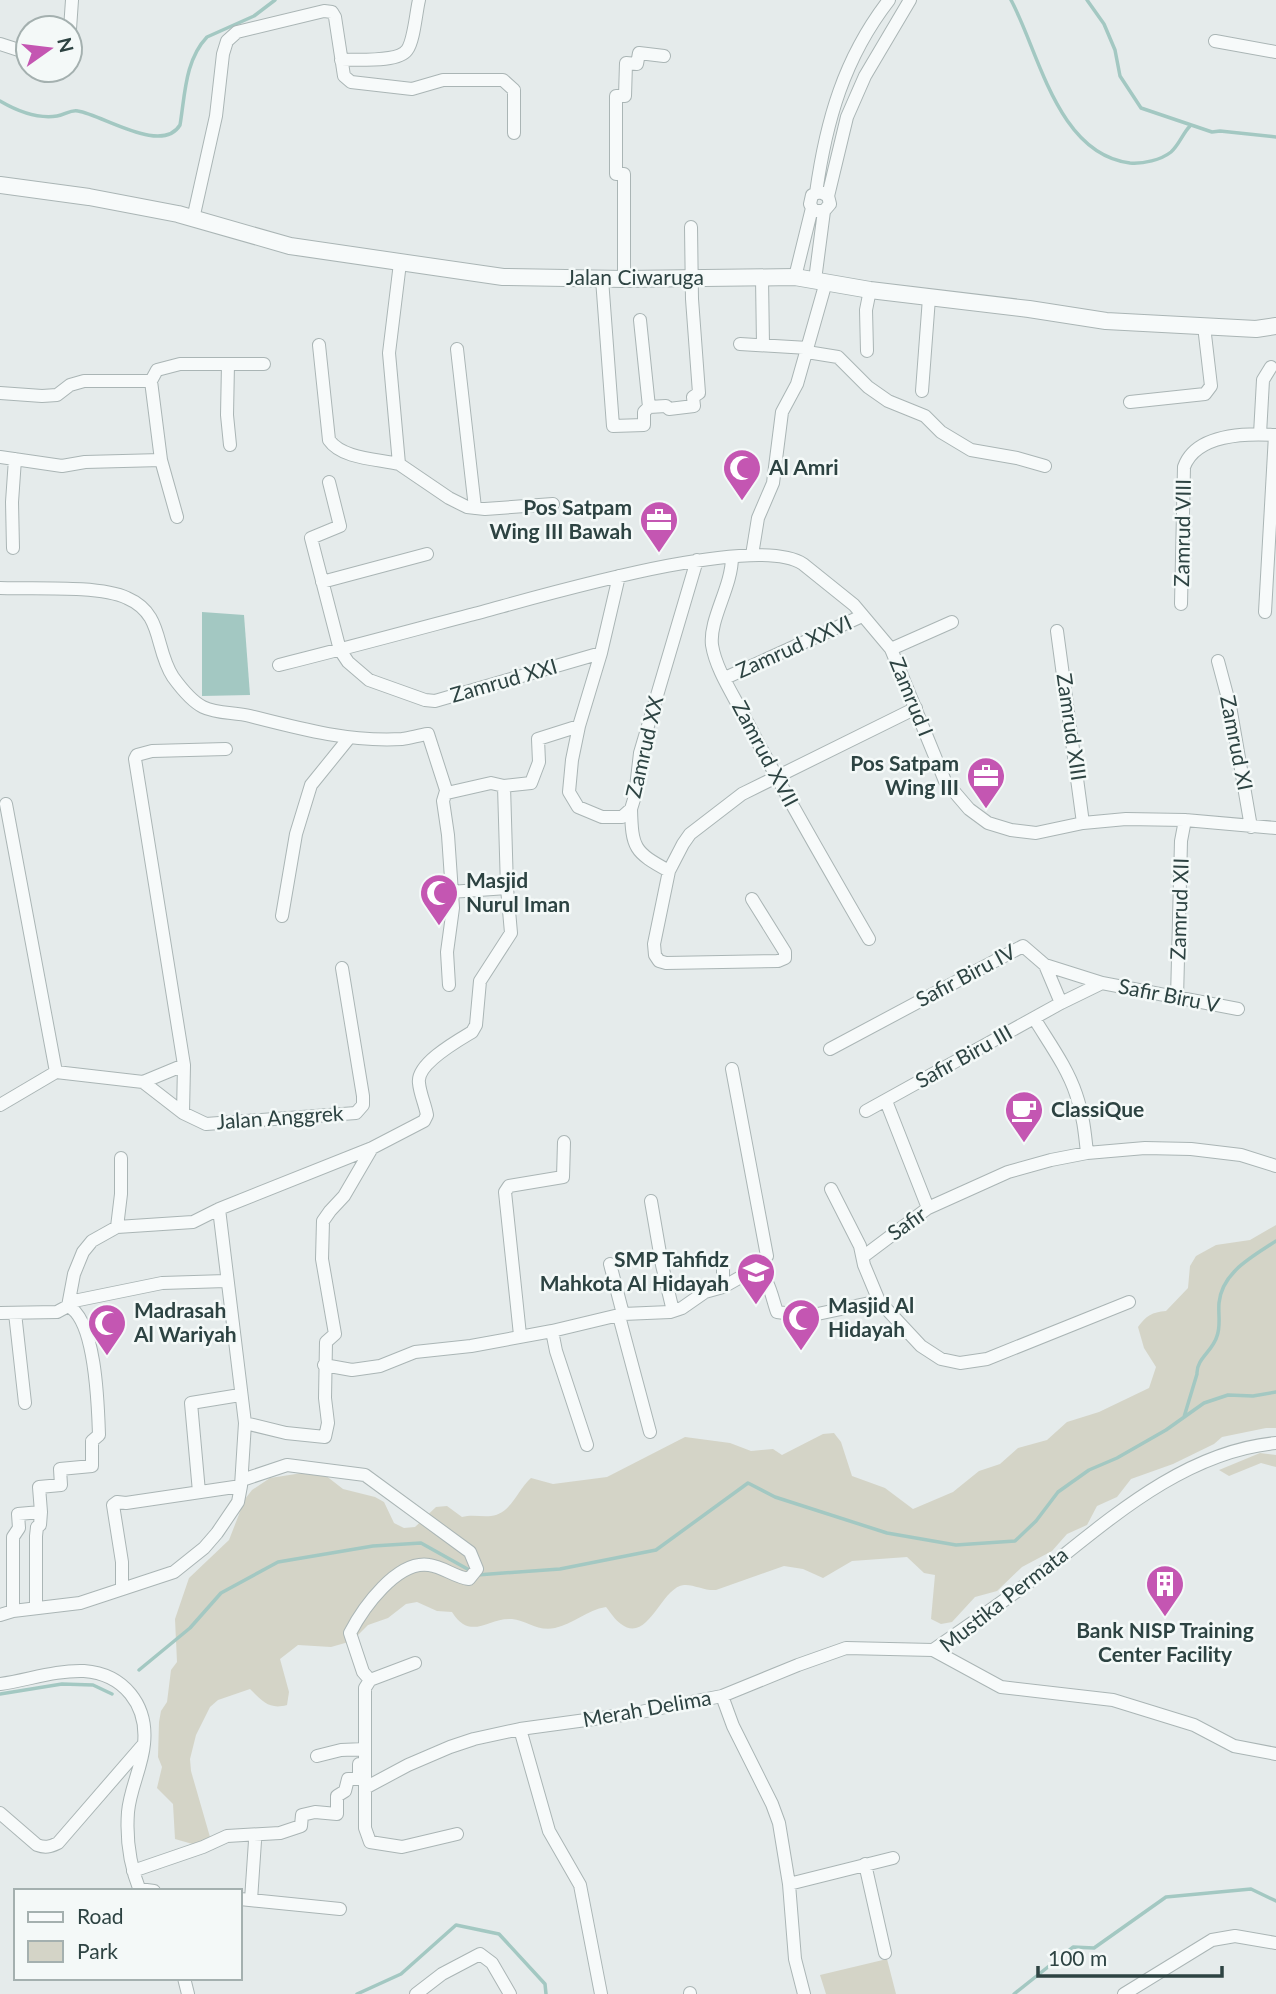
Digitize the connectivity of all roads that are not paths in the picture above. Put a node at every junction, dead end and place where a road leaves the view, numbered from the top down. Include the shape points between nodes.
1 (419, 0) edge
2 (889, 0) edge
3 (910, 0) edge
4 (1215, 41) dead end
5 (1276, 52) edge
6 (664, 56) dead end
7 (341, 60) junction
8 (514, 133) dead end
9 (0, 185) edge
10 (822, 194) junction
11 (818, 209) junction
12 (193, 219) junction
13 (691, 227) dead end
14 (400, 263) junction
15 (795, 277) junction
16 (762, 278) junction
17 (602, 279) junction
18 (624, 279) junction
19 (691, 279) junction
20 (821, 281) junction
21 (870, 290) junction
22 (929, 298) junction
23 (640, 320) dead end
24 (1204, 326) junction
25 (1276, 326) edge
26 (740, 344) dead end
27 (319, 345) dead end
28 (763, 345) junction
29 (457, 349) dead end
30 (808, 350) junction
31 (867, 351) dead end
32 (228, 363) junction
33 (264, 364) dead end
34 (1271, 367) dead end
35 (151, 381) junction
36 (922, 391) dead end
37 (0, 393) edge
38 (1130, 402) dead end
39 (649, 407) junction
40 (1260, 434) junction
41 (1275, 435) edge
42 (230, 445) dead end
43 (0, 457) edge
44 (15, 459) junction
45 (161, 460) junction
46 (399, 464) junction
47 (1045, 467) dead end
48 (329, 482) dead end
49 (554, 504) dead end
50 (475, 508) junction
51 (177, 517) dead end
52 (13, 548) dead end
53 (427, 554) dead end
54 (752, 555) junction
55 (732, 557) junction
56 (697, 560) junction
57 (620, 576) junction
58 (322, 582) junction
59 (0, 588) edge
60 (1181, 604) dead end
61 (1265, 612) dead end
62 (862, 616) junction
63 (953, 622) dead end
64 (1057, 631) dead end
65 (891, 649) junction
66 (340, 650) junction
67 (601, 653) junction
68 (1217, 661) dead end
69 (279, 665) dead end
70 (725, 678) junction
71 (916, 708) junction
72 (579, 726) junction
73 (349, 738) junction
74 (226, 749) dead end
75 (776, 777) junction
76 (504, 786) junction
77 (446, 792) junction
78 (6, 804) dead end
79 (631, 808) junction
80 (1185, 820) junction
81 (1083, 822) junction
82 (1251, 827) junction
83 (1276, 828) edge
84 (669, 871) junction
85 (507, 888) junction
86 (450, 892) junction
87 (752, 900) dead end
88 (282, 916) dead end
89 (869, 939) dead end
90 (1045, 965) junction
91 (342, 968) dead end
92 (1102, 983) junction
93 (449, 985) dead end
94 (1177, 998) junction
95 (1061, 1003) junction
96 (1238, 1009) dead end
97 (1034, 1018) junction
98 (830, 1048) dead end
99 (184, 1065) junction
100 (732, 1069) dead end
101 (56, 1072) junction
102 (143, 1082) junction
103 (886, 1101) junction
104 (0, 1105) edge
105 (866, 1111) dead end
106 (183, 1113) junction
107 (564, 1142) dead end
108 (372, 1148) junction
109 (1087, 1153) junction
110 (121, 1158) dead end
111 (1276, 1166) edge
112 (831, 1189) dead end
113 (651, 1201) dead end
114 (928, 1208) junction
115 (219, 1209) junction
116 (117, 1227) junction
117 (864, 1256) junction
118 (610, 1264) dead end
119 (723, 1266) dead end
120 (755, 1269) junction
121 (226, 1281) junction
122 (723, 1287) junction
123 (879, 1301) junction
124 (1129, 1302) dead end
125 (68, 1304) junction
126 (673, 1311) junction
127 (0, 1313) edge
128 (15, 1313) junction
129 (621, 1315) junction
130 (552, 1331) junction
131 (520, 1335) junction
132 (324, 1365) junction
133 (240, 1395) junction
134 (26, 1403) dead end
135 (245, 1423) junction
136 (650, 1432) dead end
137 (1276, 1444) edge
138 (587, 1445) dead end
139 (241, 1483) junction
140 (199, 1492) junction
141 (41, 1512) junction
142 (122, 1589) junction
143 (36, 1607) junction
144 (13, 1611) junction
145 (0, 1615) edge
146 (933, 1650) junction
147 (415, 1664) dead end
148 (370, 1680) junction
149 (0, 1684) edge
150 (722, 1696) junction
151 (520, 1729) junction
152 (144, 1744) junction
153 (362, 1749) junction
154 (1276, 1754) edge
155 (317, 1756) dead end
156 (365, 1788) junction
157 (0, 1813) edge
158 (457, 1834) dead end
159 (255, 1841) dead end
160 (893, 1858) dead end
161 (865, 1864) junction
162 (132, 1871) junction
163 (789, 1884) junction
164 (139, 1889) edge
165 (245, 1900) edge
166 (340, 1909) dead end
167 (1276, 1942) edge
168 (885, 1953) dead end
169 (415, 1994) edge
170 (510, 1994) edge
171 (601, 1994) edge
172 (804, 1994) edge
173 (1125, 1994) edge

1 - 7 street via 404,53
2 - 10 street via 871,24 832,110
3 - 10 street via 870,66 847,117
4 - 5 street
6 - 18 street via 639,53 637,64 626,63 625,96 616,96 616,174 624,174
7 - 8 street via 344,76 351,82 412,89 443,80 503,80 514,90
7 - 12 street via 335,18 328,11 237,32 227,41
9 - 12 street, Jalan Ciwaruga via 89,197
10 - 11 street via 810,199
11 - 15 street
11 - 20 street
12 - 14 street, Jalan Ciwaruga via 290,246
13 - 19 street
14 - 17 street, Jalan Ciwaruga via 503,277
14 - 46 street via 389,353
15 - 16 street, Jalan Ciwaruga
15 - 20 street, Jalan Ciwaruga
16 - 19 street, Jalan Ciwaruga
16 - 28 street
17 - 18 street, Jalan Ciwaruga
17 - 39 street via 614,426 644,425
18 - 19 street, Jalan Ciwaruga
19 - 39 street via 699,393 693,397 694,406
20 - 21 street, Jalan Ciwaruga
20 - 30 street
21 - 22 street, Jalan Ciwaruga
21 - 31 street
22 - 24 street, Jalan Ciwaruga via 1106,321
22 - 36 street
23 - 39 street
24 - 25 street, Jalan Ciwaruga
24 - 38 street via 1209,391
26 - 28 street
27 - 46 street via 329,440 344,452
28 - 30 street
29 - 50 street
30 - 47 street via 838,357 888,401 925,416 971,450
30 - 54 street via 782,412 773,482 758,518
32 - 33 street
32 - 35 street via 180,364 157,370
32 - 42 street
34 - 40 street via 1263,380
35 - 37 street via 84,381 57,395
35 - 45 street
40 - 41 street
40 - 60 street, Zamrud VIII via 1207,443 1187,457
41 - 61 street
43 - 44 street
44 - 45 street via 62,466
44 - 52 street
45 - 51 street
46 - 50 street via 458,503
48 - 58 street via 340,527 311,538
49 - 50 street
53 - 58 street
54 - 55 street, Zamrud I
54 - 62 street, Zamrud I via 794,558
55 - 56 street, Zamrud I
55 - 70 street, Zamrud XVII via 729,582 712,632 713,650
56 - 57 street, Zamrud I
56 - 79 street, Zamrud XX via 640,752
57 - 66 street, Zamrud I
57 - 67 street, Zamrud XX
58 - 66 street
59 - 73 street via 91,590 126,597 153,619 165,664 197,703 210,710
62 - 65 street, Zamrud I
62 - 70 street, Zamrud XXVI
63 - 65 street
64 - 81 street, Zamrud XIII
65 - 71 street, Zamrud I
66 - 67 street, Zamrud XXI via 363,678 431,701
66 - 69 street, Zamrud I
67 - 72 street, Zamrud XX
68 - 82 street, Zamrud XI
70 - 75 street, Zamrud XVII
71 - 75 street
71 - 81 street, Zamrud I via 945,781 979,817 1036,834
72 - 76 street via 538,739 539,762 532,783
72 - 79 street, Zamrud XX via 569,792 578,807 602,817 622,817
73 - 77 street via 404,739 428,734
73 - 88 street via 311,785 296,834
74 - 99 street via 152,751 135,757
75 - 84 street via 742,794 690,834
75 - 89 street, Zamrud XVII
76 - 77 street via 491,783
76 - 85 street
77 - 86 street
78 - 101 street
79 - 84 street via 632,839 638,850
80 - 81 street, Zamrud I
80 - 82 street, Zamrud I
80 - 94 street, Zamrud XII
82 - 83 street, Zamrud I
84 - 87 street via 654,944 659,961 785,958
85 - 86 street
85 - 108 street via 511,933 480,981 476,1025 419,1073 427,1115 424,1121
86 - 93 street
90 - 92 street, Safir Biru IV
90 - 95 street
90 - 98 street, Safir Biru IV via 1022,946
91 - 106 street, Jalan Anggrek via 363,1096 356,1113 206,1124
92 - 94 street, Safir Biru V
92 - 95 street, Safir Biru V
94 - 96 street, Safir Biru V
95 - 97 street, Safir Biru III
97 - 103 street, Safir Biru III
97 - 109 street via 1076,1092
99 - 102 street
99 - 106 street
100 - 120 street via 767,1256
101 - 102 street
101 - 104 street
102 - 106 street
103 - 105 street, Safir Biru III
103 - 114 street
107 - 131 street via 563,1177 509,1186 505,1192
108 - 115 street
108 - 132 street via 344,1196 323,1221 321,1259 335,1334 326,1342
109 - 111 street, Safir via 1191,1149 1241,1154
109 - 114 street, Safir via 1008,1172
110 - 116 street
112 - 117 street
113 - 126 street
114 - 117 street, Safir
115 - 116 street via 193,1222
115 - 121 street
116 - 125 street via 92,1241 83,1252
117 - 123 street
118 - 129 street
119 - 122 street
120 - 122 street
120 - 123 street via 769,1284 776,1312 808,1316
121 - 125 street via 152,1284
121 - 133 street
122 - 126 street
123 - 124 street via 921,1346 941,1359 960,1363 987,1359
125 - 128 street via 57,1312
125 - 141 street via 88,1334 99,1434 92,1441 92,1466 62,1468 61,1485 39,1487
126 - 129 street
127 - 128 street
128 - 134 street
129 - 130 street
129 - 136 street
130 - 131 street
130 - 138 street
131 - 132 street via 415,1352 380,1366 352,1370
132 - 135 street via 325,1437
133 - 135 street
133 - 140 street via 191,1403
135 - 139 street
137 - 146 street, Mustika Permata via 1201,1462 1125,1507
139 - 140 street
139 - 142 street via 238,1502 204,1548 174,1572
139 - 148 street via 287,1465 365,1475 470,1552 473,1574 458,1578 443,1567 425,1564 384,1585 350,1633
140 - 142 street via 113,1505
141 - 143 street via 36,1536
141 - 144 street via 18,1514 19,1528 13,1537
142 - 143 street via 80,1603
143 - 144 street
144 - 145 street
146 - 150 street, Merah Delima via 846,1648
146 - 154 street, Mustika Permata via 1001,1687 1113,1700 1194,1725 1234,1746
147 - 148 street
148 - 153 street via 365,1688
149 - 152 street via 67,1672 108,1675 123,1684 137,1703
150 - 151 street, Merah Delima
150 - 163 street via 775,1814
151 - 156 street, Merah Delima via 450,1747
151 - 171 street via 550,1831 580,1885
152 - 157 street via 52,1846 37,1845
152 - 162 street via 128,1812
153 - 155 street
153 - 156 street
153 - 162 street via 359,1779 348,1779 345,1791 337,1796 337,1814 315,1811 302,1815 301,1826 280,1833 227,1836
156 - 158 street via 365,1828 370,1842 402,1847
159 - 165 street
160 - 161 street
161 - 163 street
161 - 168 street
162 - 164 street
163 - 172 street via 795,1959
165 - 166 street
167 - 173 street via 1235,1936 1212,1940
169 - 170 street via 480,1954 492,1962

